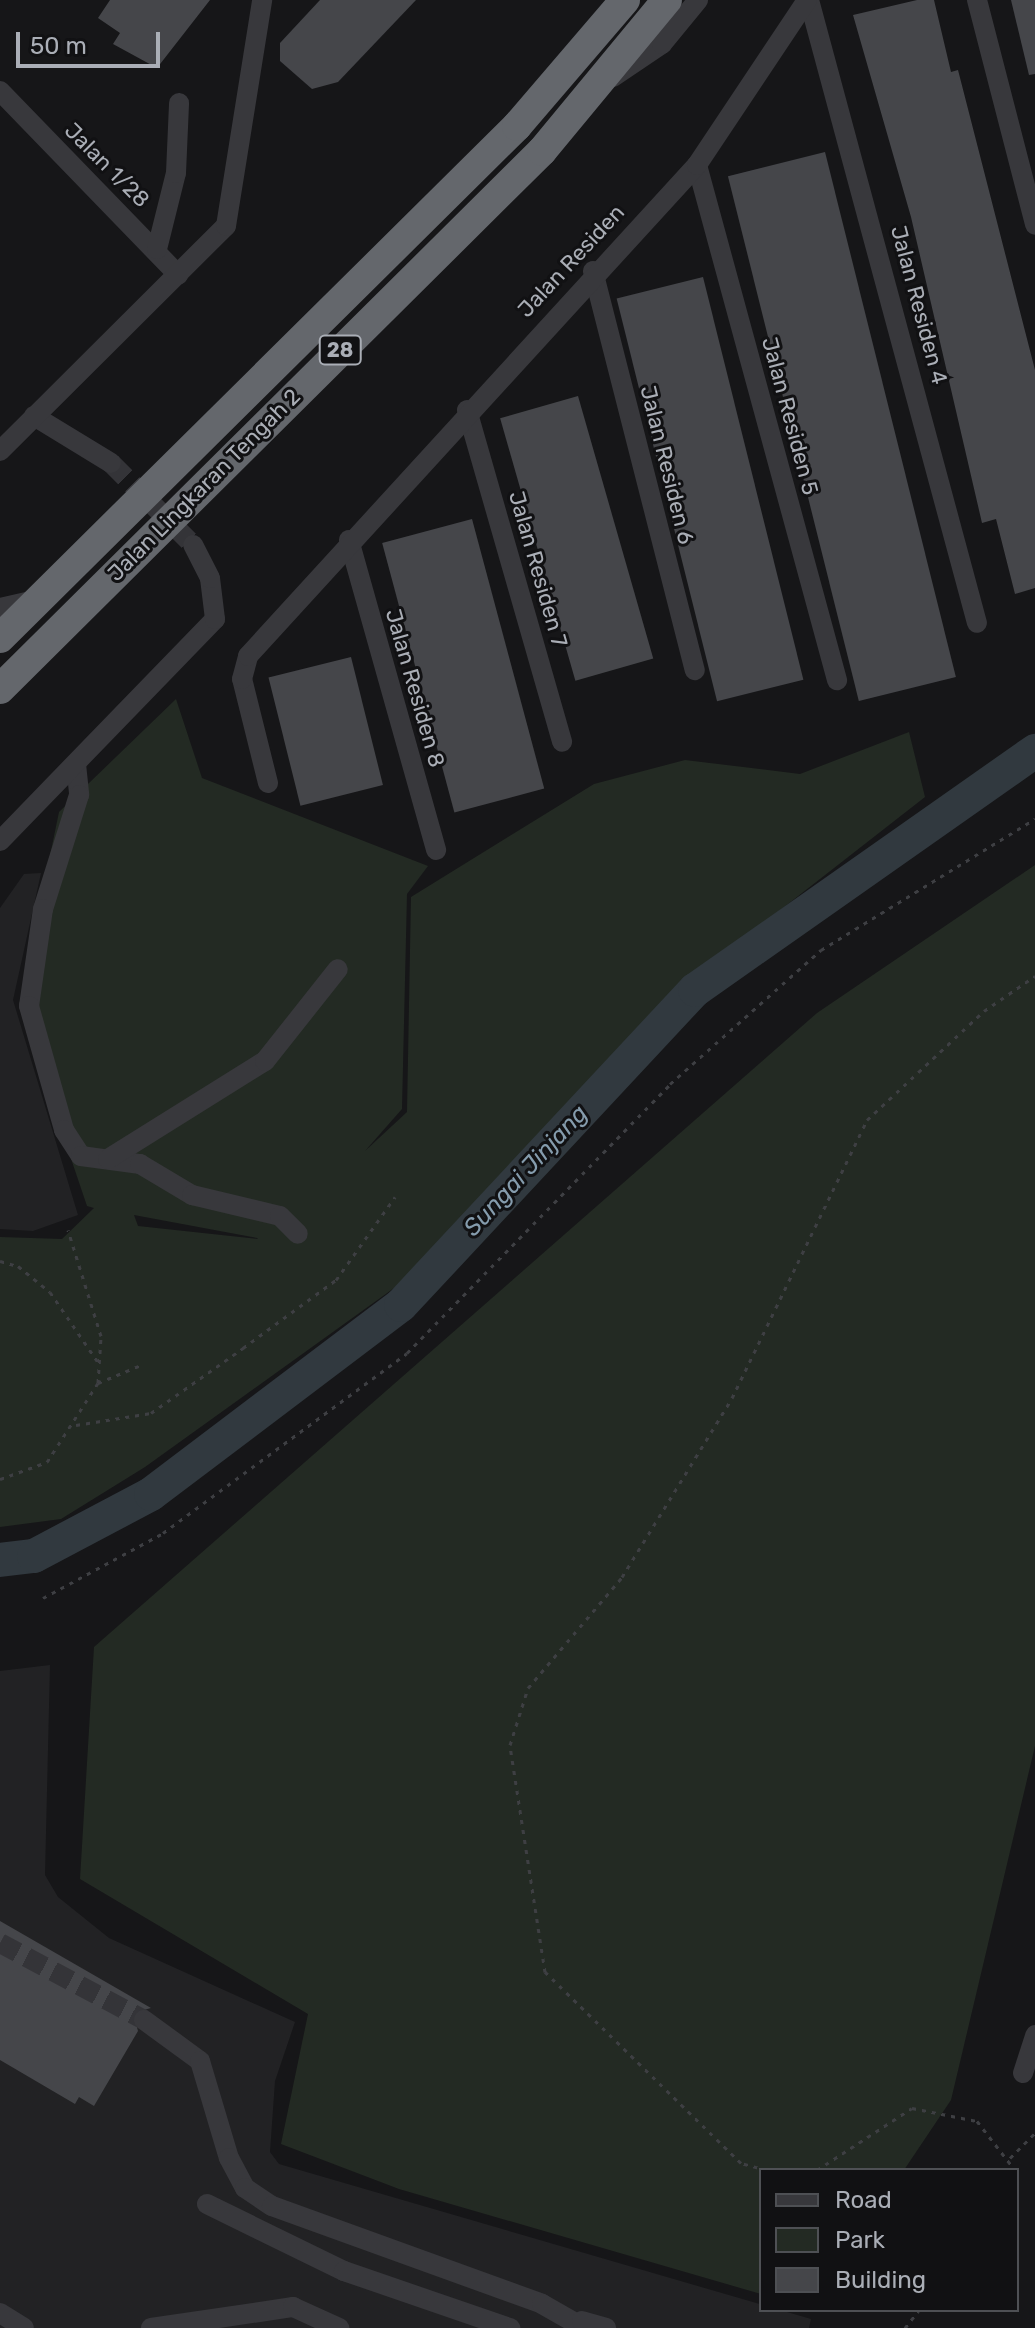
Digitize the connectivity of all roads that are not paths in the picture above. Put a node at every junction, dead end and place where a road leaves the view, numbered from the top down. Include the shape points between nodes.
1 (262, 0) edge
2 (625, 0) edge
3 (667, 0) edge
4 (698, 0) edge
5 (808, 0) edge
6 (977, 0) edge
7 (609, 80) junction
8 (0, 91) edge
9 (179, 103) dead end
10 (697, 165) junction
11 (1035, 225) edge
12 (157, 249) junction
13 (593, 271) junction
14 (178, 275) junction
15 (467, 410) junction
16 (34, 416) junction
17 (0, 451) edge
18 (111, 463) tunnel mouth
19 (349, 540) junction
20 (193, 545) tunnel mouth
21 (39, 600) junction
22 (0, 608) edge
23 (977, 623) dead end
24 (0, 638) edge
25 (695, 670) dead end
26 (837, 680) dead end
27 (0, 689) edge
28 (562, 742) dead end
29 (76, 764) junction
30 (268, 783) dead end
31 (0, 841) edge
32 (436, 850) dead end
33 (338, 969) dead end
34 (108, 1159) junction
35 (298, 1234) dead end
36 (144, 2020) tunnel mouth
37 (1035, 2035) edge
38 (1023, 2073) dead end
39 (207, 2204) dead end
40 (522, 2298) junction
41 (0, 2313) edge
42 (583, 2324) edge
43 (24, 2328) edge
44 (151, 2328) edge
45 (339, 2328) edge
46 (512, 2328) edge
47 (606, 2328) edge

1 - 14 street via 230,215
2 - 21 highway, Jalan Lingkaran Tengah 2 / 28 via 517,126
3 - 7 highway, Jalan Lingkaran Tengah 2 / 28
4 - 7 street via 662,44
5 - 10 street, Jalan Residen
5 - 23 street, Jalan Residen 4
6 - 11 street
7 - 27 highway, Jalan Lingkaran Tengah 2 / 28
8 - 12 street, Jalan 1/28
9 - 12 street via 176,173
10 - 13 street, Jalan Residen
10 - 26 street, Jalan Residen 5
12 - 14 street, Jalan 1/28
13 - 15 street, Jalan Residen
13 - 25 street, Jalan Residen 6
14 - 16 street
15 - 19 street, Jalan Residen
15 - 28 street, Jalan Residen 7
16 - 17 street
16 - 18 street
19 - 30 street, Jalan Residen via 243,670
19 - 32 street, Jalan Residen 8
20 - 29 street via 210,578 215,619
21 - 22 street
21 - 24 highway, Jalan Lingkaran Tengah 2 / 28
29 - 31 street
29 - 34 street via 79,795 43,909 29,1006 64,1130 81,1156
33 - 34 street via 265,1061
34 - 35 street via 140,1164 192,1195 280,1216
36 - 40 street via 200,2061 245,2188 340,2233
37 - 38 street
39 - 46 street via 344,2271
40 - 42 street
40 - 46 street
41 - 43 street
42 - 47 street
44 - 45 street via 293,2307

